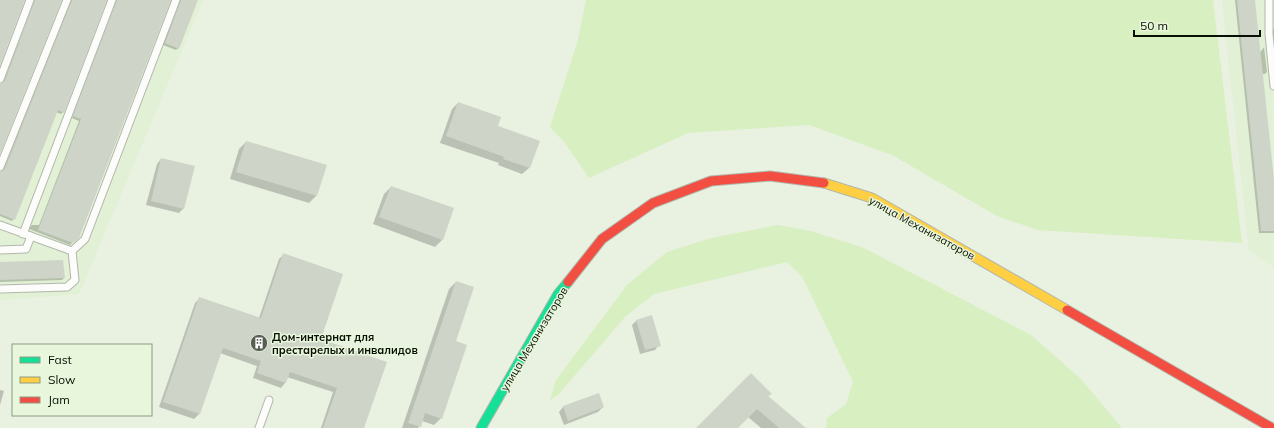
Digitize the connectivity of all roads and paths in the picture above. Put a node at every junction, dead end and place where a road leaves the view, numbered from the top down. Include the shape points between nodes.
1 (30, 0) edge
2 (67, 0) edge
3 (112, 0) edge
4 (176, 0) edge
5 (1269, 0) edge
6 (1272, 35) edge
7 (1273, 78) edge
8 (0, 79) edge
9 (1274, 86) edge
10 (0, 167) edge
11 (0, 225) edge
12 (23, 234) junction
13 (31, 236) junction
14 (0, 250) edge
15 (72, 251) junction
16 (0, 289) edge
17 (269, 400) dead end
18 (259, 428) edge
19 (481, 428) edge
20 (1272, 428) edge

1 - 8 lane
2 - 10 lane
3 - 12 lane
4 - 15 lane via 85,238
5 - 6 lane
6 - 7 lane
7 - 9 lane
11 - 12 lane
12 - 13 lane
13 - 14 lane via 26,249
13 - 15 lane
15 - 16 lane via 75,280 67,287
17 - 18 lane
19 - 20 main road, улица Механизаторов via 558,294 602,239 653,203 711,181 770,176 824,183 872,198

